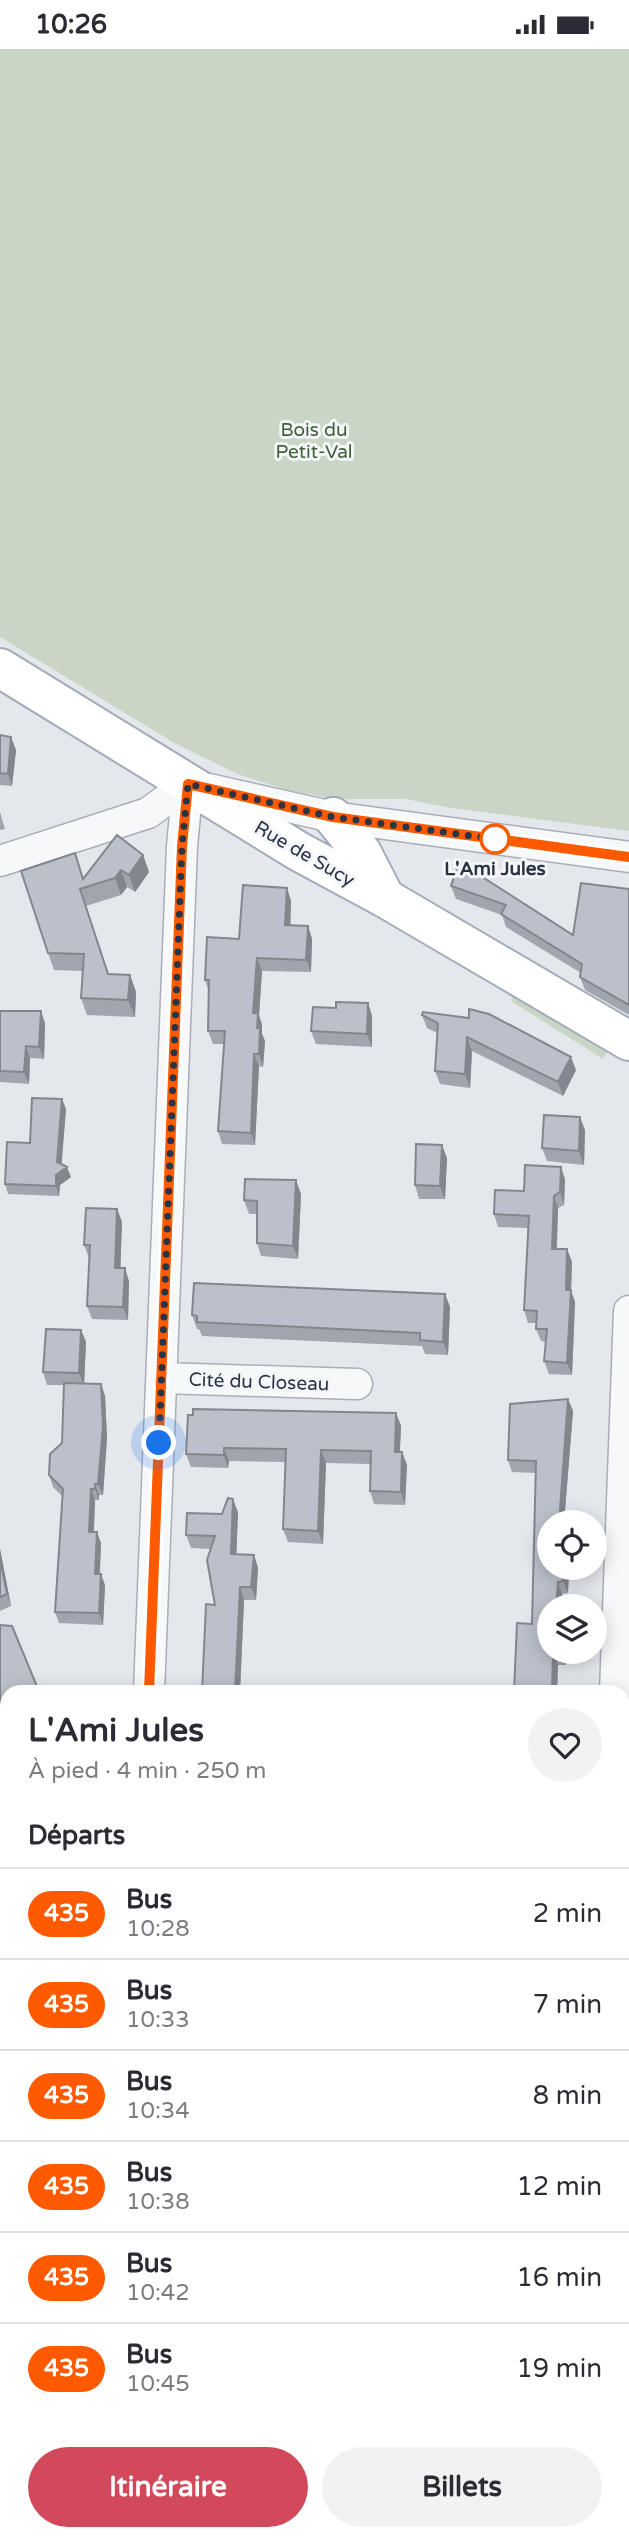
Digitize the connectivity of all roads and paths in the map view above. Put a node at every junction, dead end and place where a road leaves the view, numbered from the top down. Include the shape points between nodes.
1 (0, 668) edge
2 (188, 784) junction
3 (333, 817) junction
4 (418, 828) junction
5 (298, 851) junction
6 (362, 853) junction
7 (629, 857) edge
8 (0, 861) edge
9 (386, 898) junction
10 (629, 1041) edge
11 (629, 1311) edge
12 (162, 1378) junction
13 (357, 1384) dead end
14 (149, 1685) edge
15 (615, 1685) edge

1 - 2 main road, Rue de Sucy
2 - 3 street
2 - 5 main road, Rue de Sucy
2 - 8 street via 148,813
2 - 12 street
3 - 4 street
3 - 6 main road, Rue de Sucy
4 - 6 street
4 - 7 street
5 - 6 street via 341,856
5 - 9 main road, Rue de Sucy
6 - 9 main road, Rue de Sucy
9 - 10 main road
11 - 15 street
12 - 13 street, Cité du Closeau
12 - 14 street

